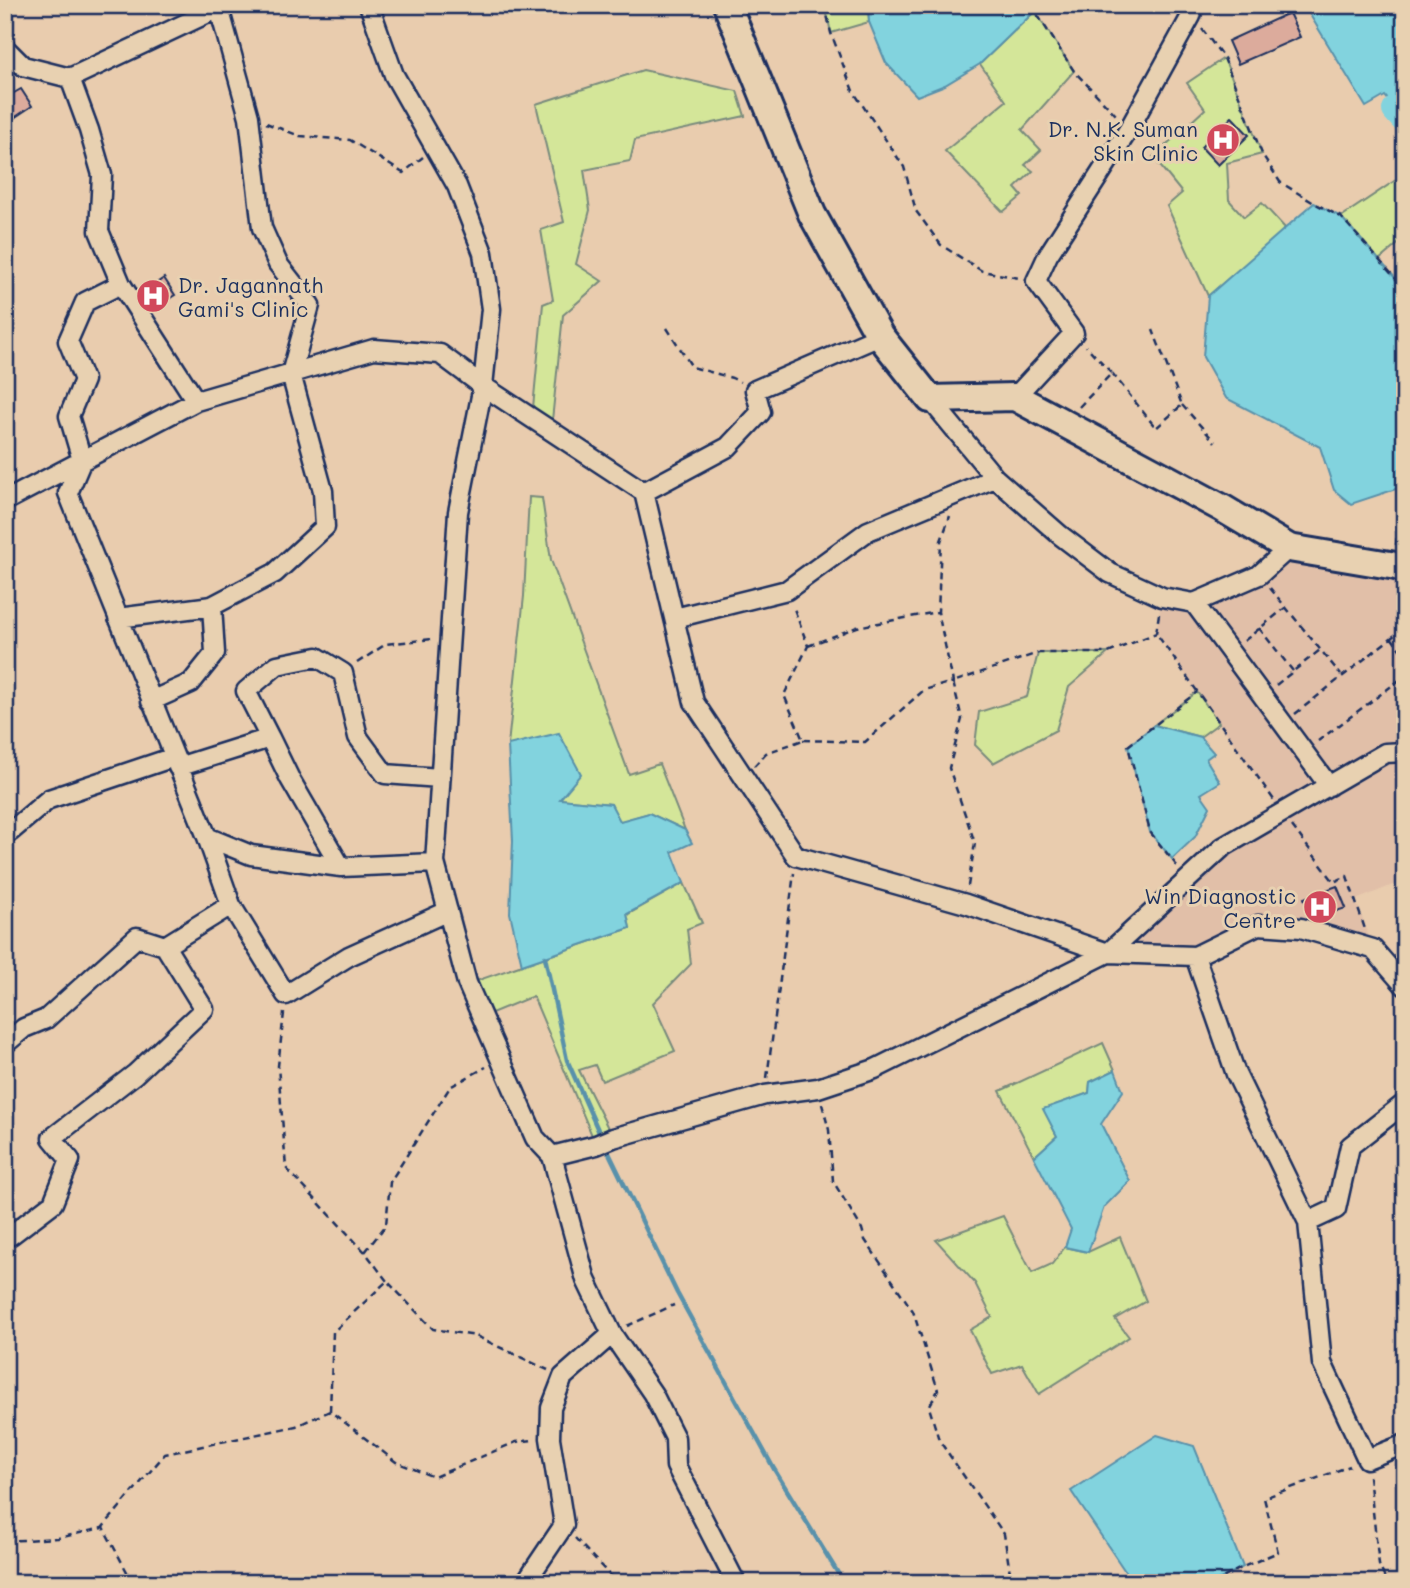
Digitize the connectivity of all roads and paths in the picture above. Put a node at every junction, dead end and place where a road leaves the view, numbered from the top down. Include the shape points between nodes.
1 (369, 5) edge
2 (727, 5) edge
3 (825, 5) edge
4 (1031, 5) edge
5 (222, 7) edge
6 (1193, 11) edge
7 (5, 47) edge
8 (70, 78) junction
9 (249, 117) junction
10 (1129, 129) junction
11 (435, 149) junction
12 (1036, 281) junction
13 (121, 284) junction
14 (1405, 289) edge
15 (667, 328) dead end
16 (1153, 330) dead end
17 (1074, 333) junction
18 (880, 336) junction
19 (1112, 373) junction
20 (291, 374) junction
21 (483, 386) junction
22 (755, 390) junction
23 (1015, 397) junction
24 (930, 399) junction
25 (196, 401) junction
26 (1182, 405) junction
27 (1064, 423) junction
28 (1215, 442) dead end
29 (82, 460) junction
30 (995, 478) junction
31 (644, 492) junction
32 (958, 493) junction
33 (5, 501) edge
34 (1289, 548) junction
35 (1405, 569) edge
36 (1259, 575) junction
37 (787, 590) junction
38 (1162, 597) junction
39 (1194, 603) junction
40 (212, 606) junction
41 (1286, 607) junction
42 (938, 612) junction
43 (118, 618) junction
44 (675, 618) junction
45 (1405, 627) edge
46 (1259, 628) junction
47 (1156, 633) junction
48 (450, 636) junction
49 (1391, 638) junction
50 (808, 646) junction
51 (1320, 650) junction
52 (1230, 652) junction
53 (1405, 656) edge
54 (1293, 671) junction
55 (343, 673) junction
56 (1342, 676) junction
57 (1405, 676) edge
58 (953, 682) junction
59 (1197, 692) junction
60 (1262, 695) junction
61 (151, 701) junction
62 (1283, 723) junction
63 (270, 738) junction
64 (803, 740) junction
65 (1304, 752) junction
66 (1405, 752) edge
67 (176, 762) junction
68 (743, 777) junction
69 (440, 778) junction
70 (1329, 786) junction
71 (1282, 812) junction
72 (5, 833) edge
73 (207, 837) junction
74 (796, 856) junction
75 (1172, 859) dead end
76 (435, 863) junction
77 (341, 867) junction
78 (966, 904) junction
79 (231, 905) junction
80 (448, 911) junction
81 (165, 946) junction
82 (1373, 949) junction
83 (1108, 953) junction
84 (1195, 956) junction
85 (1405, 986) edge
86 (286, 995) junction
87 (5, 1044) edge
88 (500, 1058) junction
89 (818, 1088) junction
90 (765, 1095) junction
91 (1405, 1103) edge
92 (552, 1156) junction
93 (1308, 1222) junction
94 (5, 1233) edge
95 (365, 1252) junction
96 (387, 1281) junction
97 (674, 1305) dead end
98 (612, 1334) junction
99 (563, 1377) junction
100 (330, 1411) junction
101 (550, 1438) junction
102 (1405, 1444) edge
103 (1367, 1459) junction
104 (564, 1525) junction
105 (103, 1527) junction
106 (5, 1541) edge
107 (132, 1583) edge
108 (525, 1583) edge
109 (617, 1583) edge
110 (736, 1583) edge
111 (1015, 1583) edge
112 (1213, 1583) edge
113 (1387, 1583) edge

1 - 11 street via 394,75
2 - 18 main road via 812,214
3 - 12 path via 853,91 904,167 916,211 941,245 982,271
4 - 10 path via 1074,71
5 - 8 street
5 - 9 street
6 - 10 street
6 - 14 path via 1224,58 1262,154 1280,182 1341,217
7 - 8 street via 23,66
8 - 13 street via 102,175 99,231
9 - 11 path via 300,136 350,140 403,173
9 - 20 street via 262,228 278,264 310,305
10 - 12 street
11 - 21 street via 457,186 483,253 491,309
12 - 17 street
13 - 25 street
13 - 29 street via 85,302 68,341 84,380 69,416
15 - 22 path via 692,367
16 - 26 path
17 - 19 path
17 - 23 street
18 - 22 street
18 - 24 main road
19 - 26 path via 1156,428
19 - 27 path
20 - 21 street via 374,349 440,354
20 - 25 street
20 - 40 street via 324,491 325,527 275,573
21 - 31 street
21 - 48 street via 458,512
22 - 31 street via 761,412 728,447
23 - 24 main road
23 - 27 main road
24 - 30 street
25 - 29 street
26 - 28 path
27 - 34 main road
29 - 33 street
29 - 43 street via 68,494
30 - 32 street
30 - 38 street via 1110,573
31 - 44 street
32 - 37 street via 868,531
32 - 42 path via 941,541
34 - 35 main road
34 - 36 street
36 - 39 street
36 - 41 path
37 - 44 street
37 - 50 path
38 - 39 street
38 - 47 path
39 - 52 street
40 - 43 street
40 - 61 street via 215,653 191,682
41 - 46 path
41 - 51 path
42 - 50 path via 857,627
42 - 58 path
43 - 61 street
44 - 68 street via 694,702
45 - 49 path
46 - 52 path
46 - 54 path
47 - 58 path via 1108,653 1038,653
47 - 59 path
48 - 55 path via 386,644
48 - 69 street
49 - 53 path
49 - 56 path
50 - 64 path via 784,695
51 - 54 path
51 - 56 path
52 - 60 street
54 - 60 path
55 - 63 street via 317,657 277,665 246,691
55 - 69 street via 358,737 385,774
56 - 62 path
57 - 65 path
58 - 64 path via 924,690 865,742
58 - 78 path via 962,719 949,768 975,843
59 - 71 path
59 - 75 path via 1128,746 1150,832
60 - 62 street
61 - 67 street
62 - 65 street
63 - 67 street
63 - 77 street
64 - 68 path via 766,753
65 - 70 street
66 - 70 street via 1385,754
67 - 72 street via 50,799
67 - 73 street
68 - 74 street
69 - 76 street
70 - 71 street
71 - 82 path via 1334,883 1347,876
71 - 83 street via 1223,847
73 - 77 street via 251,855
73 - 79 street
74 - 78 street
74 - 90 path
76 - 77 street
76 - 80 street
78 - 83 street
79 - 81 street
79 - 86 street
80 - 86 street via 349,956
80 - 88 street via 467,984
81 - 87 street via 137,937 46,1019 24,1028
81 - 94 street via 204,1009 135,1074 52,1138 70,1160 53,1203 11,1235
82 - 84 street via 1301,928 1258,925
82 - 85 street
83 - 84 street
83 - 89 street via 875,1069
84 - 93 street via 1236,1074
86 - 95 path via 278,1066 286,1168
88 - 92 street via 535,1138
88 - 95 path via 450,1087 390,1182 386,1225
89 - 90 street
89 - 111 path via 829,1130 833,1181 865,1240 913,1311 938,1390 929,1407 939,1440 1004,1534
90 - 92 street
91 - 93 street via 1350,1146 1336,1209
92 - 98 street via 586,1280
93 - 103 street via 1322,1363
95 - 96 path
96 - 99 path via 433,1329 476,1336
96 - 100 path via 333,1332
97 - 98 path
98 - 99 street
98 - 110 street via 653,1394 675,1438 677,1466
99 - 101 street via 551,1408
100 - 101 path via 396,1462 434,1477 516,1442
100 - 105 path via 296,1426 165,1454
101 - 104 street
102 - 103 street
103 - 112 path via 1264,1497 1278,1552
103 - 113 path via 1379,1565
104 - 108 street
104 - 109 path
105 - 106 path via 58,1538
105 - 107 path

